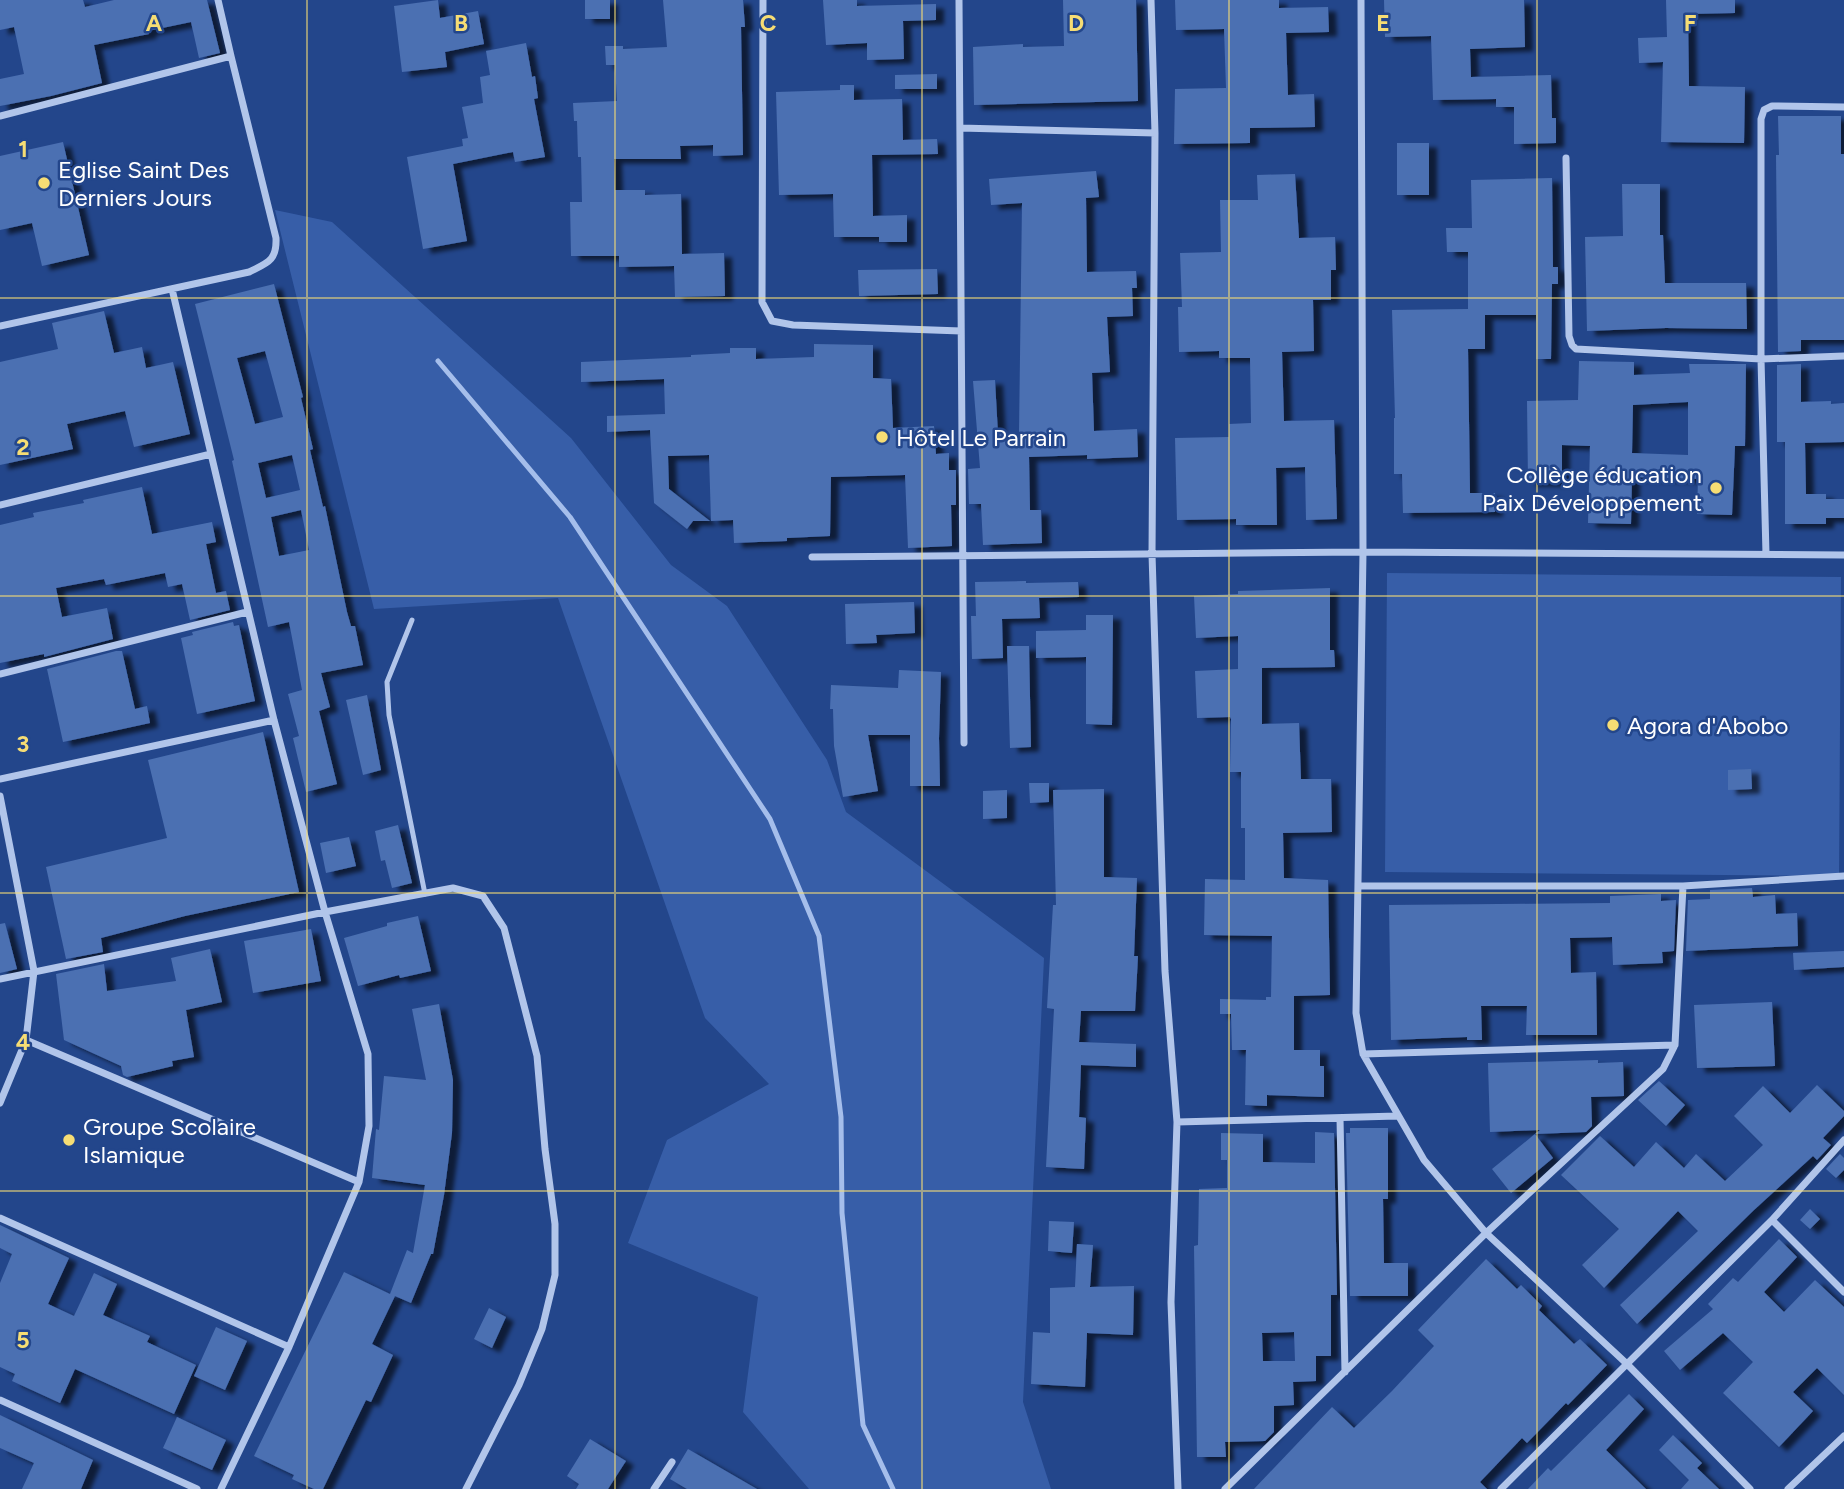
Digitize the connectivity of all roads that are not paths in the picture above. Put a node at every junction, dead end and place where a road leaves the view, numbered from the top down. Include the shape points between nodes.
1 (218, 0) edge
2 (763, 0) edge
3 (959, 0) edge
4 (1151, 0) edge
5 (1361, 0) edge
6 (231, 56) junction
7 (1844, 107) edge
8 (0, 116) edge
9 (960, 128) junction
10 (1155, 133) junction
11 (1566, 158) dead end
12 (172, 289) junction
13 (0, 326) edge
14 (961, 331) junction
15 (1844, 356) edge
16 (1760, 359) junction
17 (211, 454) junction
18 (0, 505) edge
19 (1363, 552) junction
20 (1152, 554) junction
21 (1766, 554) junction
22 (1844, 555) edge
23 (813, 557) dead end
24 (964, 557) junction
25 (247, 612) junction
26 (412, 620) dead end
27 (0, 674) edge
28 (274, 720) junction
29 (964, 743) dead end
30 (0, 779) edge
31 (0, 796) edge
32 (1844, 876) edge
33 (1358, 886) junction
34 (1683, 886) junction
35 (425, 894) junction
36 (325, 912) junction
37 (34, 971) junction
38 (0, 979) edge
39 (26, 1040) junction
40 (1675, 1045) junction
41 (1363, 1054) junction
42 (0, 1103) edge
43 (1397, 1116) junction
44 (1340, 1118) junction
45 (1177, 1122) junction
46 (1844, 1140) edge
47 (359, 1182) junction
48 (0, 1218) edge
49 (1772, 1220) junction
50 (1486, 1233) junction
51 (1844, 1292) edge
52 (289, 1347) junction
53 (1626, 1363) junction
54 (1345, 1372) junction
55 (0, 1400) edge
56 (1844, 1436) edge
57 (672, 1462) dead end
58 (197, 1489) edge
59 (221, 1489) edge
60 (466, 1489) edge
61 (654, 1489) edge
62 (1178, 1489) edge
63 (1226, 1489) edge
64 (1502, 1489) edge
65 (1750, 1489) edge
66 (1788, 1489) edge

1 - 6 street
2 - 14 street via 762,302 772,321
3 - 9 street
4 - 10 street
5 - 19 street
6 - 8 street
6 - 12 street via 276,250 269,262 249,272
7 - 16 street via 1772,106 1764,110
9 - 10 street
9 - 14 street
10 - 20 street
11 - 16 street via 1572,345 1576,349
12 - 13 street
12 - 17 street
14 - 24 street
15 - 16 street
16 - 21 street
17 - 18 street
17 - 25 street
19 - 20 street
19 - 21 street
19 - 33 street
20 - 24 street
20 - 45 street via 1165,971
21 - 22 street
23 - 24 street
24 - 29 street
25 - 27 street
25 - 28 street
26 - 35 lane via 387,682 389,715
28 - 30 street
28 - 36 street
31 - 37 street
32 - 34 street
33 - 34 street
33 - 41 street via 1356,1013
34 - 40 street
35 - 36 street
35 - 60 street via 453,888 483,896 504,928 537,1056 555,1223 555,1275 542,1329
36 - 37 street
36 - 47 street via 368,1054 369,1126
37 - 38 street
37 - 39 street
39 - 42 street
39 - 47 street
40 - 41 street
40 - 50 street via 1663,1069
41 - 43 street
43 - 44 street
43 - 50 street via 1424,1160
44 - 45 street
44 - 54 street
45 - 62 street via 1171,1303
46 - 49 street
47 - 52 street
48 - 52 street
49 - 51 street
49 - 53 street
50 - 53 street
50 - 54 street
52 - 59 street
53 - 64 street
53 - 65 street
54 - 63 street
55 - 58 street
56 - 66 street
57 - 61 street

